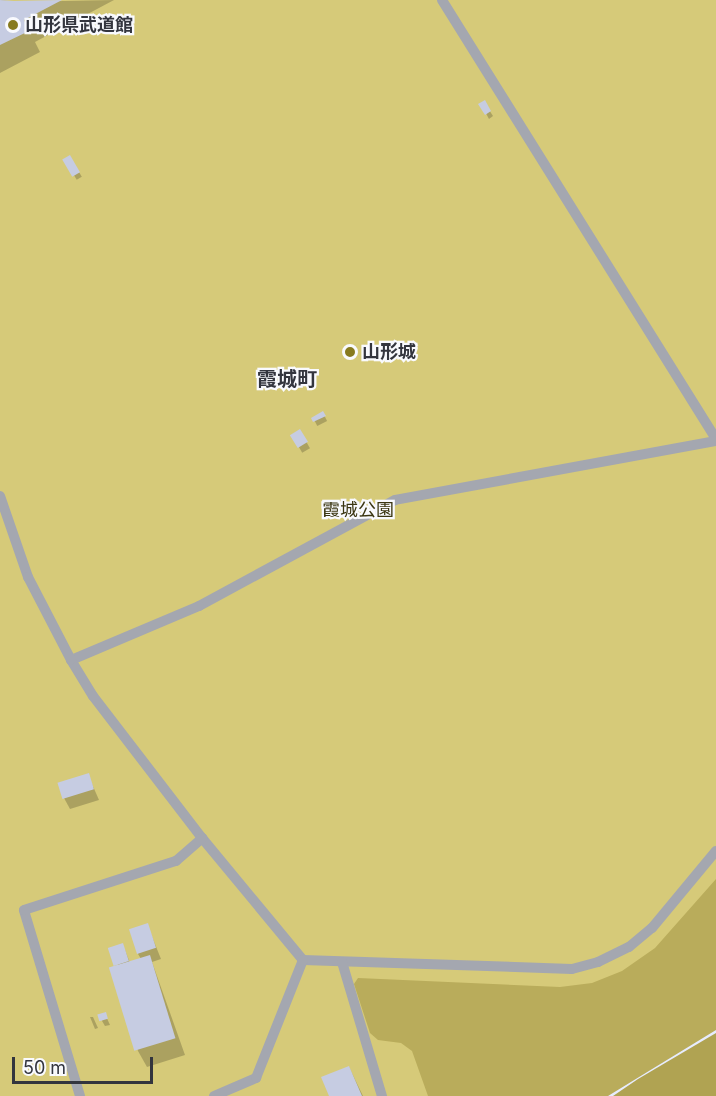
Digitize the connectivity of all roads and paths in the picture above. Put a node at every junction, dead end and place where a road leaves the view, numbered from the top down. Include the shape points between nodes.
1 (442, 0) edge
2 (716, 440) edge
3 (0, 496) edge
4 (71, 660) junction
5 (202, 838) junction
6 (716, 851) edge
7 (303, 960) junction
8 (342, 962) junction
9 (80, 1096) edge
10 (213, 1096) edge
11 (382, 1096) edge

1 - 2 lane
2 - 4 lane via 395,500 199,606
3 - 4 lane via 28,577
4 - 5 lane via 93,696
5 - 7 lane
5 - 9 lane via 176,861 24,910
6 - 8 lane via 652,928 629,947 598,962 572,969
7 - 8 lane
7 - 10 lane via 256,1078
8 - 11 lane

